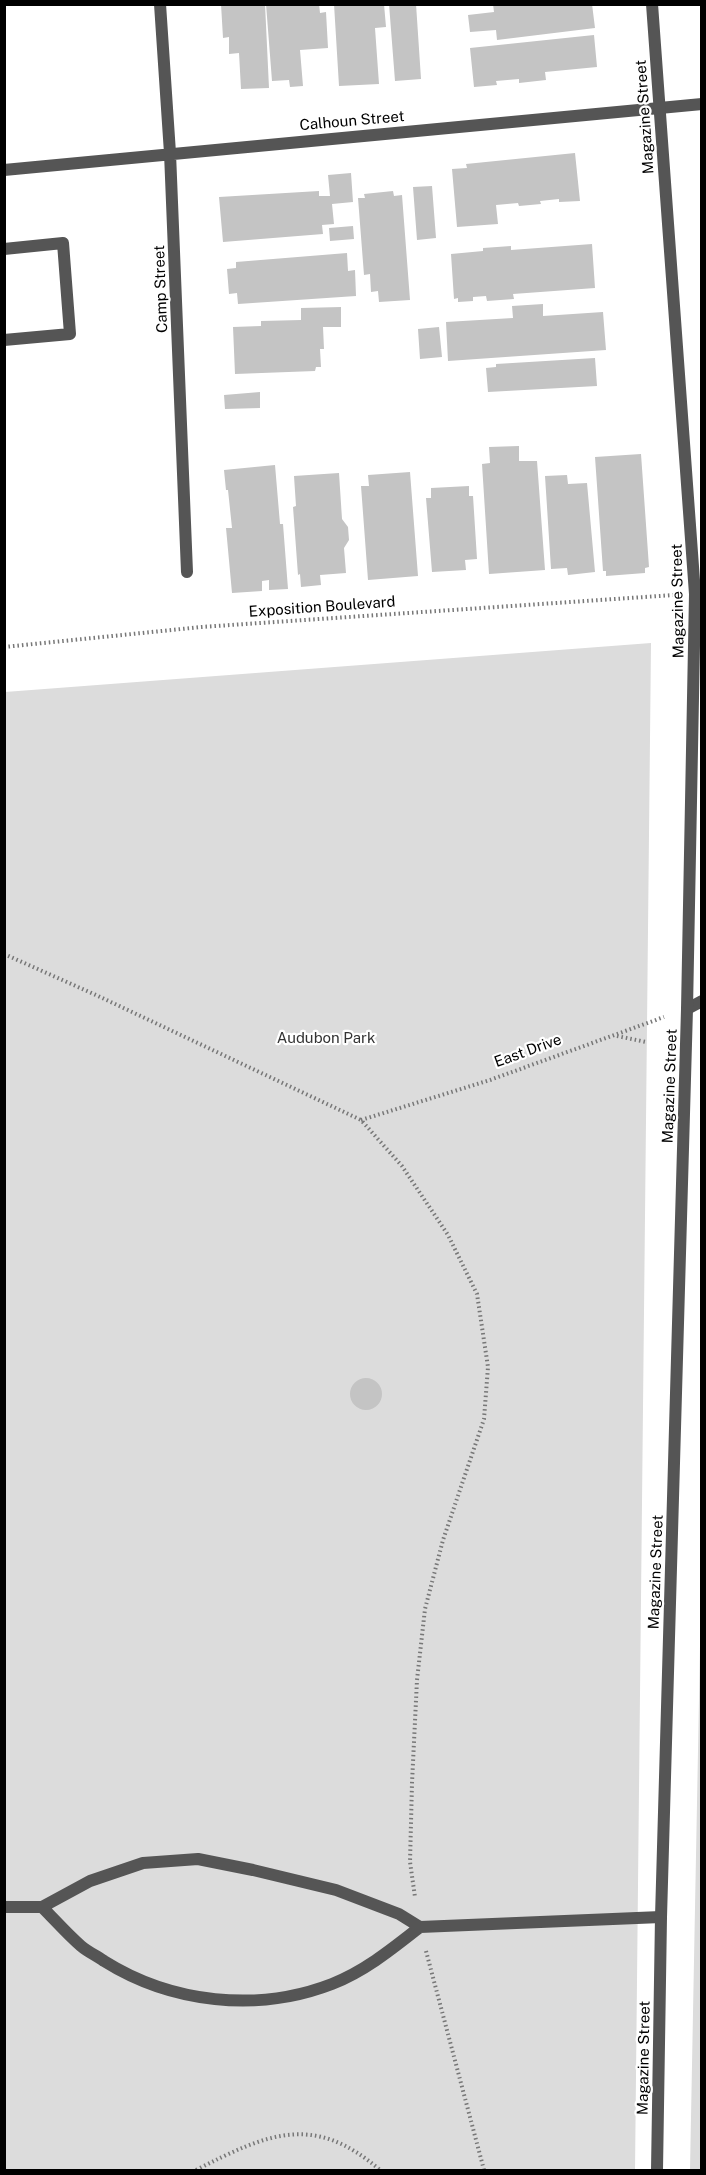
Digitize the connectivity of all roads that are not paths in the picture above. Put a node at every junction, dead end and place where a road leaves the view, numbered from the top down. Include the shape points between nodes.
1 (160, 4) edge
2 (652, 4) edge
3 (702, 104) edge
4 (659, 108) junction
5 (170, 153) junction
6 (4, 170) edge
7 (4, 249) edge
8 (4, 340) edge
9 (188, 572) dead end
10 (702, 1001) edge
11 (687, 1009) junction
12 (4, 1907) edge
13 (42, 1907) junction
14 (661, 1917) junction
15 (420, 1927) junction
16 (657, 2170) edge

1 - 5 street, Camp Street
2 - 4 street, Magazine Street
3 - 4 street, Calhoun Street
4 - 5 street, Calhoun Street
4 - 11 street, Magazine Street via 695,594
5 - 6 street, Calhoun Street
5 - 9 street, Camp Street
7 - 8 street via 63,243 70,333
10 - 11 street
11 - 14 street, Magazine Street
12 - 13 street
13 - 15 street via 90,1881 143,1863 198,1859 336,1890 399,1914
13 - 15 street via 81,1946 126,1974 176,1993 228,2001 280,1998 332,1984 378,1960
14 - 15 street
14 - 16 street, Magazine Street

